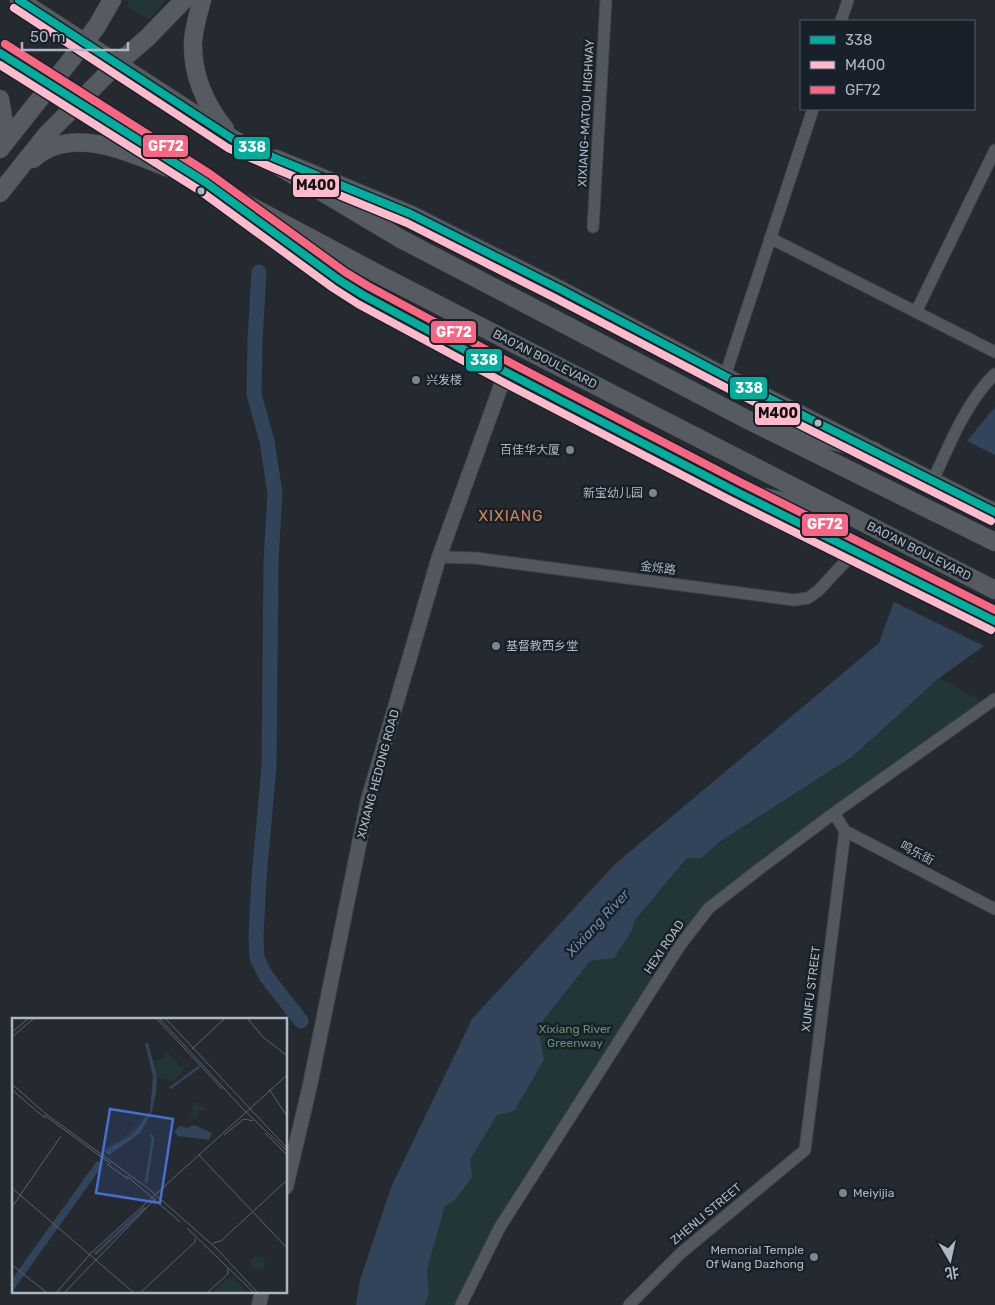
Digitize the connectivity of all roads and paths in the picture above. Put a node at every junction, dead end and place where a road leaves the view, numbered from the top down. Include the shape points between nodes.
1 (19, 0) edge
2 (112, 0) edge
3 (184, 0) edge
4 (202, 0) edge
5 (606, 0) edge
6 (848, 0) edge
7 (842, 20) edge
8 (85, 42) junction
9 (0, 53) edge
10 (117, 64) junction
11 (52, 85) junction
12 (0, 100) edge
13 (80, 103) junction
14 (813, 110) edge
15 (0, 136) edge
16 (233, 139) junction
17 (0, 149) edge
18 (995, 150) edge
19 (205, 182) junction
20 (4, 187) edge
21 (592, 227) dead end
22 (770, 238) junction
23 (916, 312) junction
24 (995, 352) edge
25 (506, 372) junction
26 (995, 374) edge
27 (725, 376) junction
28 (750, 421) junction
29 (874, 451) junction
30 (937, 482) junction
31 (735, 491) junction
32 (995, 512) edge
33 (852, 516) junction
34 (995, 542) edge
35 (855, 552) junction
36 (439, 557) junction
37 (995, 590) edge
38 (992, 620) edge
39 (995, 699) edge
40 (834, 813) junction
41 (845, 831) junction
42 (995, 909) edge
43 (805, 1150) joint
44 (288, 1178) edge
45 (262, 1292) edge
46 (259, 1305) edge
47 (461, 1305) edge
48 (630, 1305) edge

1 - 8 main road
2 - 8 main road
3 - 10 main road
4 - 16 main road via 193,41 197,73 208,104
5 - 21 street, XIXIANG-MATOU HIGHWAY
6 - 7 street
8 - 10 main road
8 - 11 main road
9 - 11 main road, BAO'AN BOULEVARD
10 - 13 main road
10 - 16 main road
11 - 13 main road, BAO'AN BOULEVARD
11 - 17 main road
12 - 15 main road via 4,122
13 - 19 main road, BAO'AN BOULEVARD
13 - 20 main road via 47,134
14 - 22 street
16 - 27 main road via 411,214
16 - 28 main road via 402,239
18 - 23 street
19 - 20 main road via 120,149 76,143 59,144 40,153
19 - 25 main road via 339,280
19 - 33 main road, BAO'AN BOULEVARD
22 - 23 street
22 - 27 street
23 - 24 street
25 - 31 main road
25 - 36 street, XIXIANG HEDONG ROAD
26 - 30 street via 970,405
27 - 29 main road
28 - 29 main road
28 - 34 main road
29 - 30 main road
30 - 32 main road
31 - 33 main road
31 - 35 main road
33 - 37 main road, BAO'AN BOULEVARD
35 - 36 street, 金烁路 via 818,591 808,598 794,600 475,558
35 - 38 main road
36 - 44 street, XIXIANG HEDONG ROAD via 368,800
39 - 40 street, HEXI ROAD
40 - 41 street
40 - 47 street, HEXI ROAD via 709,908 696,924 500,1227
41 - 42 street, 鸣乐街
41 - 43 street, XUNFU STREET
43 - 48 street, ZHENLI STREET via 681,1252
45 - 46 street

